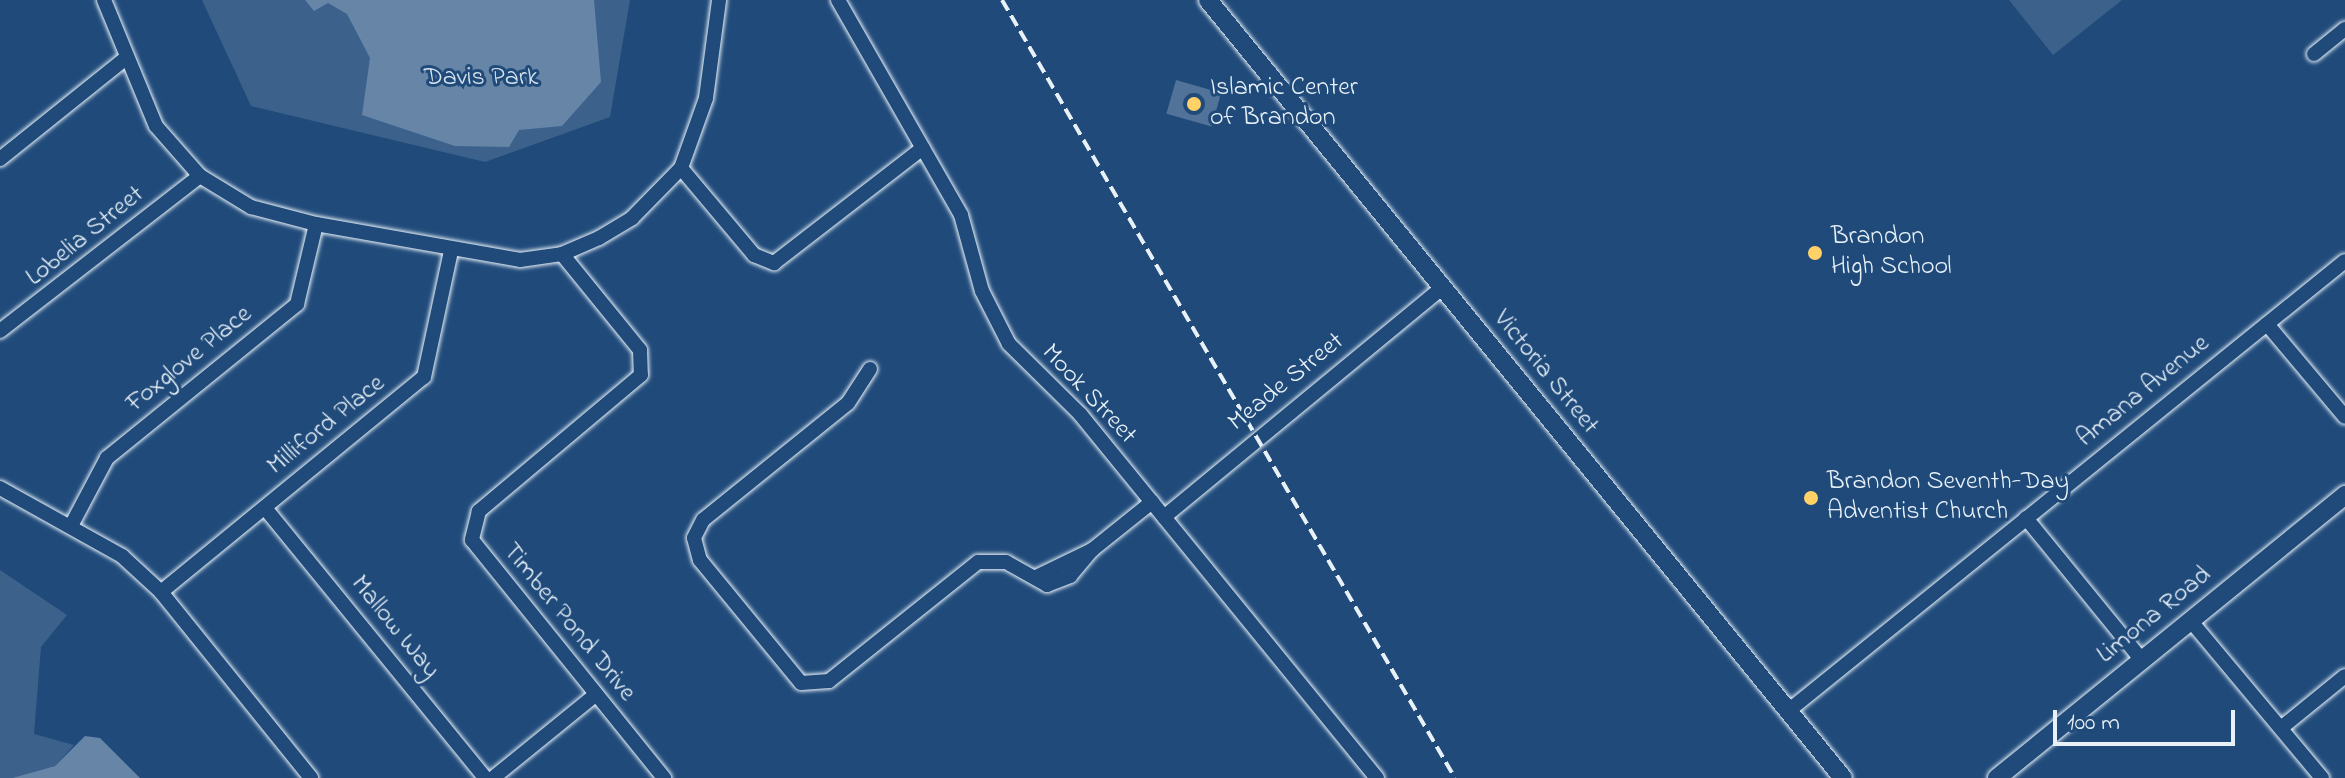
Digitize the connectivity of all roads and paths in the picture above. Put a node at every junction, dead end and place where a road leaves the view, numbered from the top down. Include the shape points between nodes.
1 (104, 0) edge
2 (719, 0) edge
3 (838, 0) edge
4 (1208, 0) edge
5 (2345, 29) edge
6 (2314, 54) dead end
7 (126, 58) junction
8 (923, 148) junction
9 (0, 159) edge
10 (681, 168) junction
11 (200, 176) junction
12 (316, 224) junction
13 (451, 251) junction
14 (562, 254) junction
15 (2345, 261) edge
16 (1442, 288) junction
17 (2267, 324) junction
18 (0, 331) edge
19 (870, 369) dead end
20 (2345, 417) edge
21 (0, 488) edge
22 (2345, 495) edge
23 (1152, 502) junction
24 (265, 508) junction
25 (1164, 517) junction
26 (2026, 518) junction
27 (72, 524) junction
28 (161, 592) junction
29 (2190, 620) junction
30 (2142, 660) junction
31 (2345, 676) edge
32 (595, 695) junction
33 (1787, 712) junction
34 (2281, 728) junction
35 (311, 778) edge
36 (485, 778) edge
37 (493, 778) edge
38 (664, 778) edge
39 (1377, 778) edge
40 (1843, 778) edge
41 (1997, 778) edge
42 (2322, 778) edge

1 - 7 street
2 - 10 street via 706,98
3 - 8 street, Mook Street
4 - 16 street, Victoria Street
5 - 6 street
7 - 9 street
7 - 11 street via 156,126
8 - 10 street via 774,263 754,255
8 - 23 street, Mook Street via 970,236 982,291 1002,333
10 - 14 street via 632,218
11 - 12 street via 251,207
11 - 18 street, Lobelia Street
12 - 13 street
12 - 27 street, Foxglove Place via 297,304 107,458
13 - 14 street via 520,260
13 - 24 street, Milliford Place via 424,377
14 - 32 street, Timber Pond Drive via 640,350 641,375 479,511 470,530 477,549
15 - 17 street, Amana Avenue
16 - 25 street, Meade Street
16 - 33 street, Victoria Street
17 - 20 street
17 - 26 street, Amana Avenue
19 - 23 street via 848,403 703,520 694,538 700,560 793,675 811,686 829,681 978,562 998,560 1047,585
21 - 27 street
22 - 29 street, Limona Road
23 - 25 street, Mook Street
24 - 28 street, Milliford Place
24 - 36 street, Mallow Way
25 - 39 street, Mook Street
26 - 30 street
26 - 33 street, Amana Avenue
27 - 28 street
28 - 35 street
29 - 30 street, Limona Road
29 - 34 street
30 - 41 street, Limona Road
31 - 34 street
32 - 37 street
32 - 38 street, Timber Pond Drive
33 - 40 street, Victoria Street
34 - 42 street

